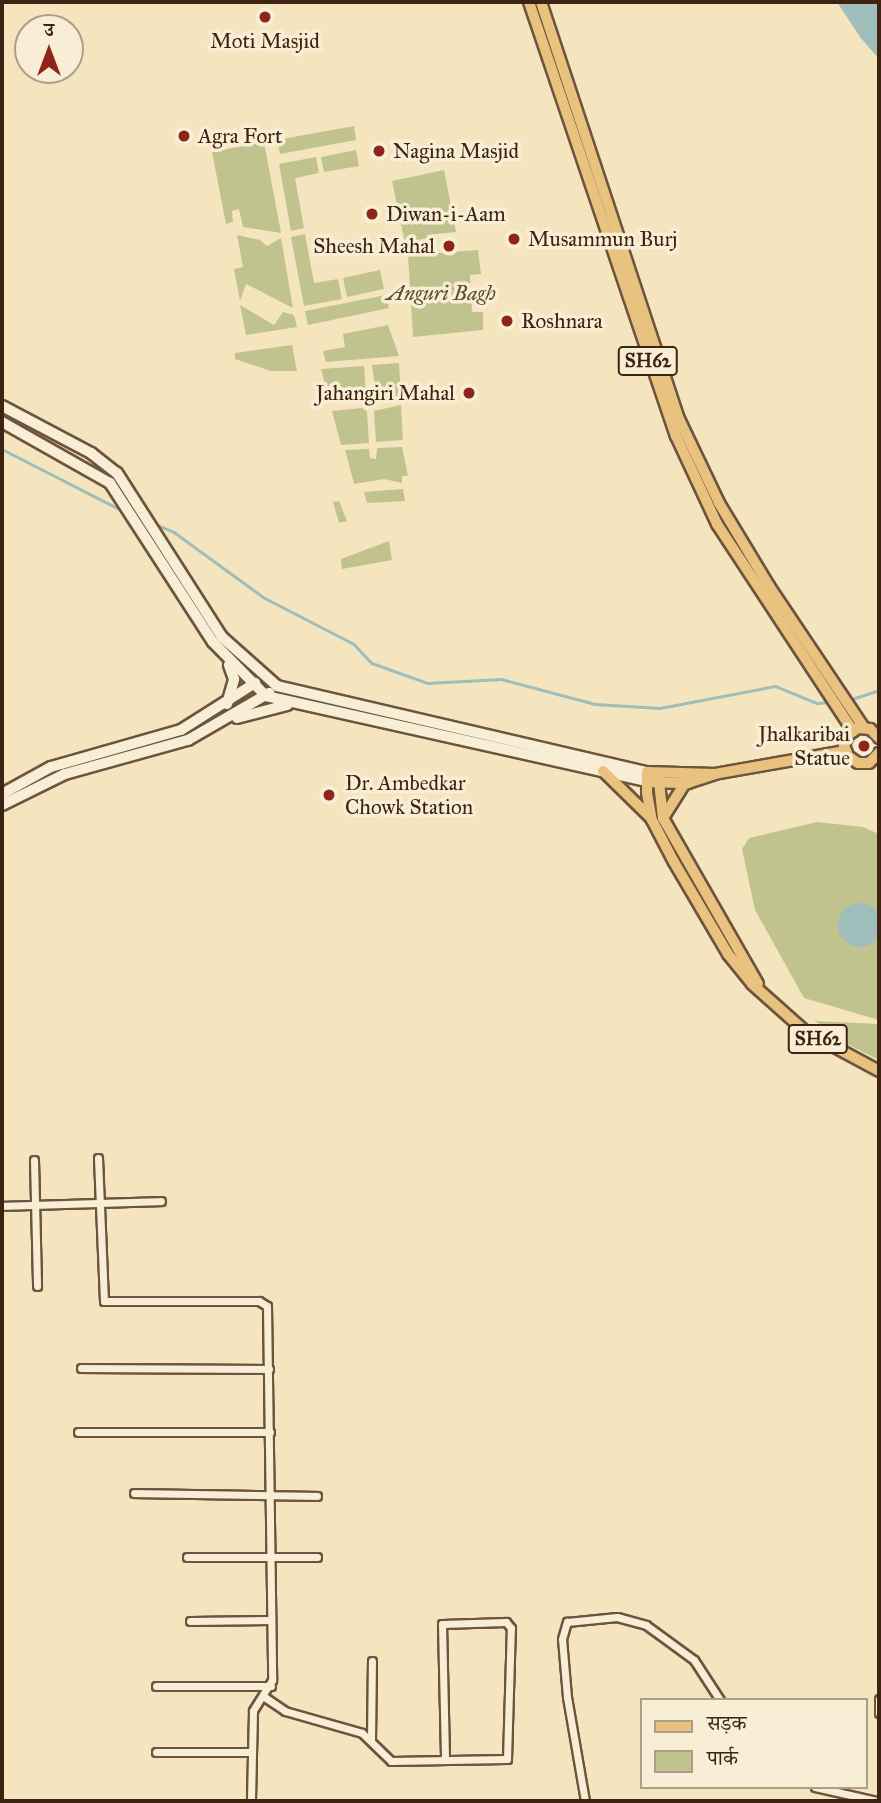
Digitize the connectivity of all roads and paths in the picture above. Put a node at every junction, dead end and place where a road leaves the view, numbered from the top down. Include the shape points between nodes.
1 (529, 2) edge
2 (541, 2) edge
3 (2, 406) edge
4 (2, 422) edge
5 (71, 442) junction
6 (64, 454) junction
7 (127, 497) junction
8 (151, 536) junction
9 (181, 574) junction
10 (171, 580) junction
11 (228, 661) junction
12 (262, 677) junction
13 (251, 686) junction
14 (277, 686) junction
15 (266, 696) junction
16 (226, 704) junction
17 (290, 704) junction
18 (223, 722) junction
19 (858, 729) junction
20 (879, 737) edge
21 (845, 751) junction
22 (879, 753) edge
23 (874, 766) edge
24 (603, 771) junction
25 (715, 774) junction
26 (652, 777) junction
27 (685, 783) junction
28 (2, 794) edge
29 (2, 805) edge
30 (657, 819) junction
31 (879, 1072) edge
32 (98, 1158) dead end
33 (34, 1160) dead end
34 (161, 1200) dead end
35 (99, 1203) junction
36 (36, 1205) junction
37 (2, 1206) edge
38 (37, 1286) dead end
39 (81, 1368) dead end
40 (269, 1369) junction
41 (78, 1432) dead end
42 (270, 1432) junction
43 (134, 1493) dead end
44 (271, 1495) junction
45 (317, 1496) dead end
46 (271, 1557) junction
47 (187, 1558) dead end
48 (317, 1558) dead end
49 (271, 1620) junction
50 (190, 1621) dead end
51 (372, 1661) dead end
52 (156, 1686) dead end
53 (271, 1686) junction
54 (263, 1696) junction
55 (719, 1698) edge
56 (879, 1699) edge
57 (879, 1713) edge
58 (372, 1740) junction
59 (156, 1752) dead end
60 (251, 1752) junction
61 (445, 1760) junction
62 (819, 1789) edge
63 (836, 1797) edge
64 (251, 1801) edge
65 (585, 1801) edge
66 (877, 1801) edge

1 - 19 main road, SH62 via 676,436 717,524 825,694
2 - 19 main road, SH62 via 679,419 719,503 853,712
3 - 5 main road
4 - 6 main road
5 - 6 main road
5 - 7 main road via 117,473
6 - 7 main road
7 - 8 main road
8 - 9 main road
8 - 10 main road
9 - 10 main road
9 - 12 main road via 222,637
10 - 11 main road
11 - 13 main road
11 - 16 main road via 233,679
12 - 13 main road
12 - 14 main road
13 - 15 main road
13 - 16 main road
14 - 15 main road
14 - 26 main road
15 - 17 main road
15 - 18 main road
16 - 28 main road via 181,730 51,767
17 - 18 main road
17 - 24 main road
18 - 29 main road via 168,746 47,781
19 - 20 main road
19 - 21 main road
21 - 23 main road via 852,761
21 - 25 main road
22 - 23 main road
24 - 26 main road
24 - 30 main road
25 - 26 main road
25 - 27 main road
26 - 27 main road
26 - 30 main road, SH62
27 - 30 main road
30 - 31 main road, SH62 via 763,996 830,1047
32 - 35 street
33 - 36 street
34 - 35 street
35 - 36 street
35 - 40 street via 104,1301 264,1303
36 - 37 street
36 - 38 street
39 - 40 street
40 - 42 street
41 - 42 street
42 - 44 street
43 - 44 street
44 - 45 street
44 - 46 street
46 - 47 street
46 - 48 street
46 - 49 street
49 - 50 street
49 - 53 street
51 - 58 street
52 - 53 street
53 - 54 street
54 - 58 street via 285,1711 355,1730
54 - 60 street via 253,1712
55 - 65 street via 694,1660 646,1625 617,1617 567,1622 562,1639 565,1685 576,1770
56 - 57 street
58 - 61 street via 391,1761
59 - 60 street
60 - 64 street
61 - 61 street via 509,1756 510,1628 506,1622 442,1624
62 - 63 street
63 - 66 street

